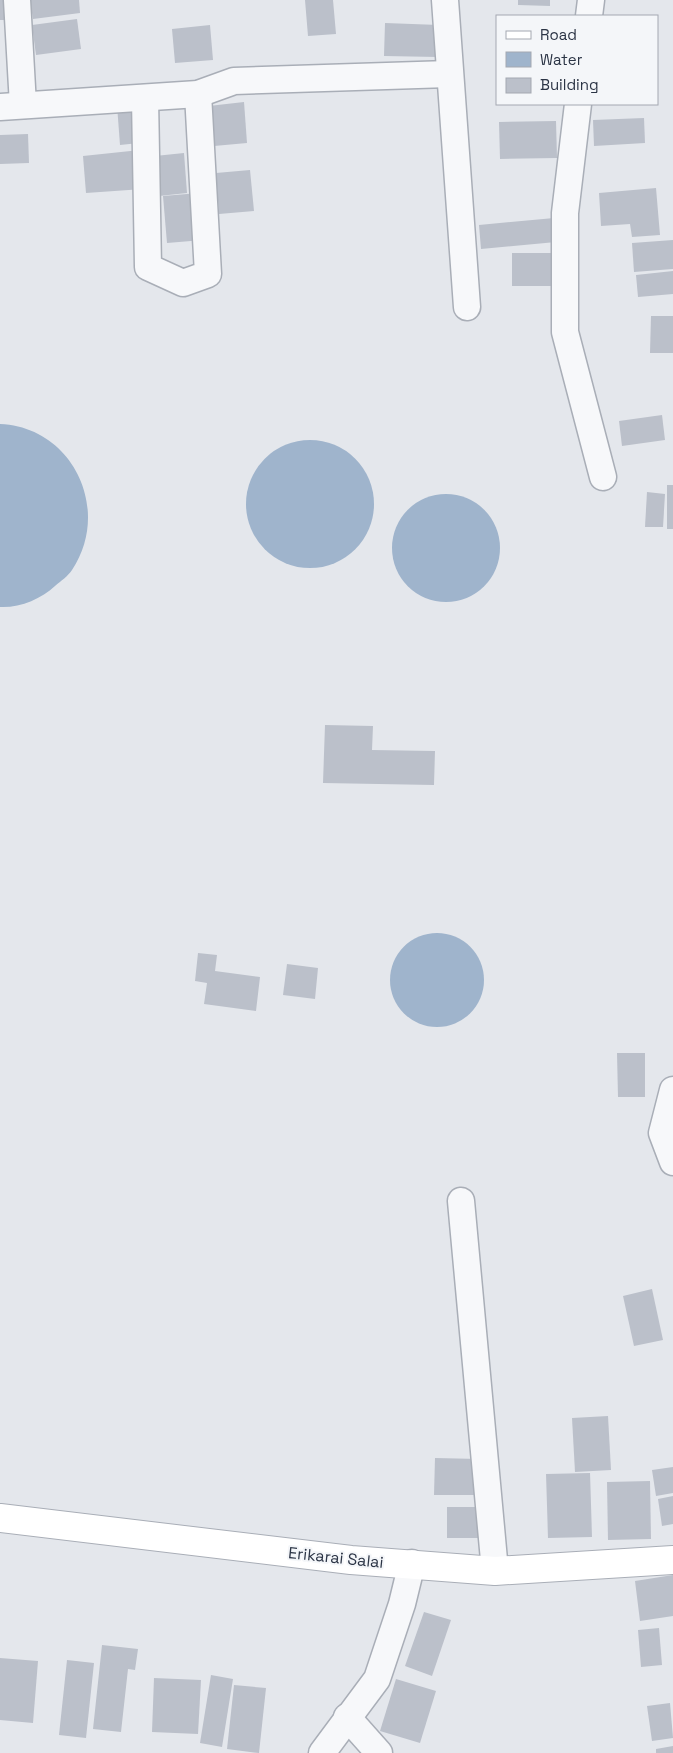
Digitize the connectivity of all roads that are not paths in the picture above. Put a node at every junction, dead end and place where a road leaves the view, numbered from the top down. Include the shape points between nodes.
1 (17, 0) edge
2 (445, 0) edge
3 (591, 0) edge
4 (589, 15) edge
5 (449, 74) junction
6 (198, 94) junction
7 (145, 98) junction
8 (578, 105) edge
9 (12, 106) edge
10 (466, 307) dead end
11 (603, 477) dead end
12 (673, 1090) edge
13 (673, 1162) edge
14 (461, 1201) dead end
15 (0, 1518) edge
16 (673, 1560) edge
17 (412, 1563) junction
18 (495, 1571) junction
19 (347, 1717) junction
20 (322, 1753) edge
21 (378, 1753) edge

1 - 9 street
2 - 5 street
3 - 4 street
5 - 6 street via 234,82
5 - 10 street
6 - 7 street
6 - 7 street via 208,274 183,283 148,267
7 - 9 street
8 - 11 street via 565,213 566,332
12 - 13 street via 662,1133
14 - 18 street
15 - 17 street, Erikarai Salai via 351,1560
16 - 18 street, Erikarai Salai
17 - 18 street, Erikarai Salai
17 - 19 street via 377,1679
19 - 20 street
19 - 21 street

